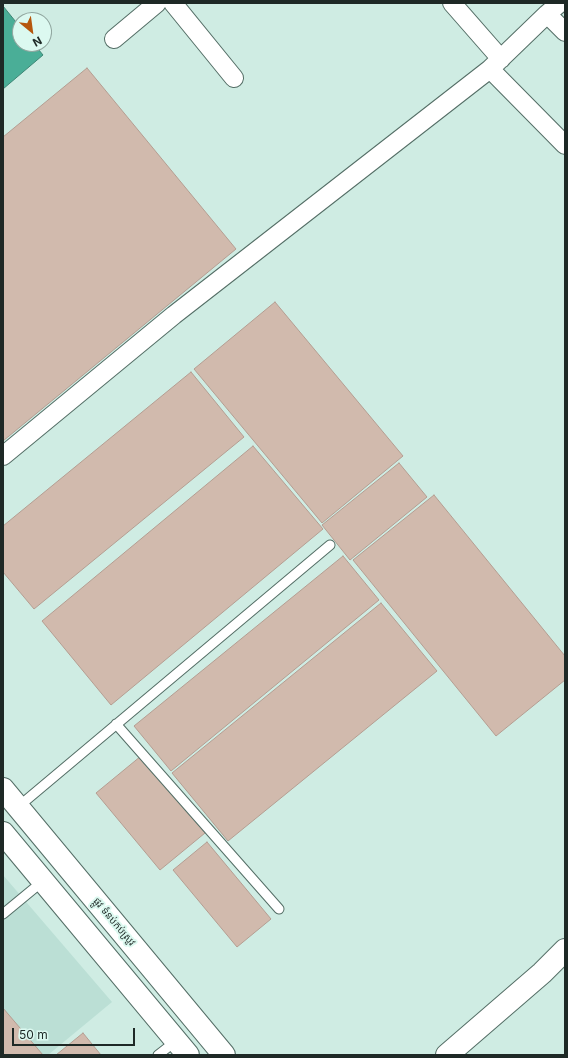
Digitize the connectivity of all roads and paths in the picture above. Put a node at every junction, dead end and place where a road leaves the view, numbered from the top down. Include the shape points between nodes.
1 (157, 3) edge
2 (173, 3) edge
3 (452, 3) edge
4 (554, 7) edge
5 (565, 32) edge
6 (114, 39) dead end
7 (495, 64) junction
8 (234, 78) dead end
9 (565, 145) edge
10 (3, 456) edge
11 (330, 545) dead end
12 (116, 724) junction
13 (3, 789) edge
14 (18, 807) junction
15 (3, 832) edge
16 (43, 881) junction
17 (279, 909) dead end
18 (3, 914) edge
19 (565, 950) edge
20 (182, 1048) edge
21 (158, 1055) edge
22 (224, 1055) edge
23 (447, 1055) edge

1 - 6 street
2 - 8 street
3 - 7 street
4 - 5 street
4 - 7 street
7 - 9 street
7 - 10 street via 174,315
11 - 12 lane
12 - 14 lane
12 - 17 lane
13 - 14 main road, ផ្លូវ ទំនប់កប់ស្រូវ
14 - 22 main road, ផ្លូវ ទំនប់កប់ស្រូវ
15 - 16 main road
16 - 18 lane
16 - 20 main road
19 - 23 main road
20 - 21 lane

